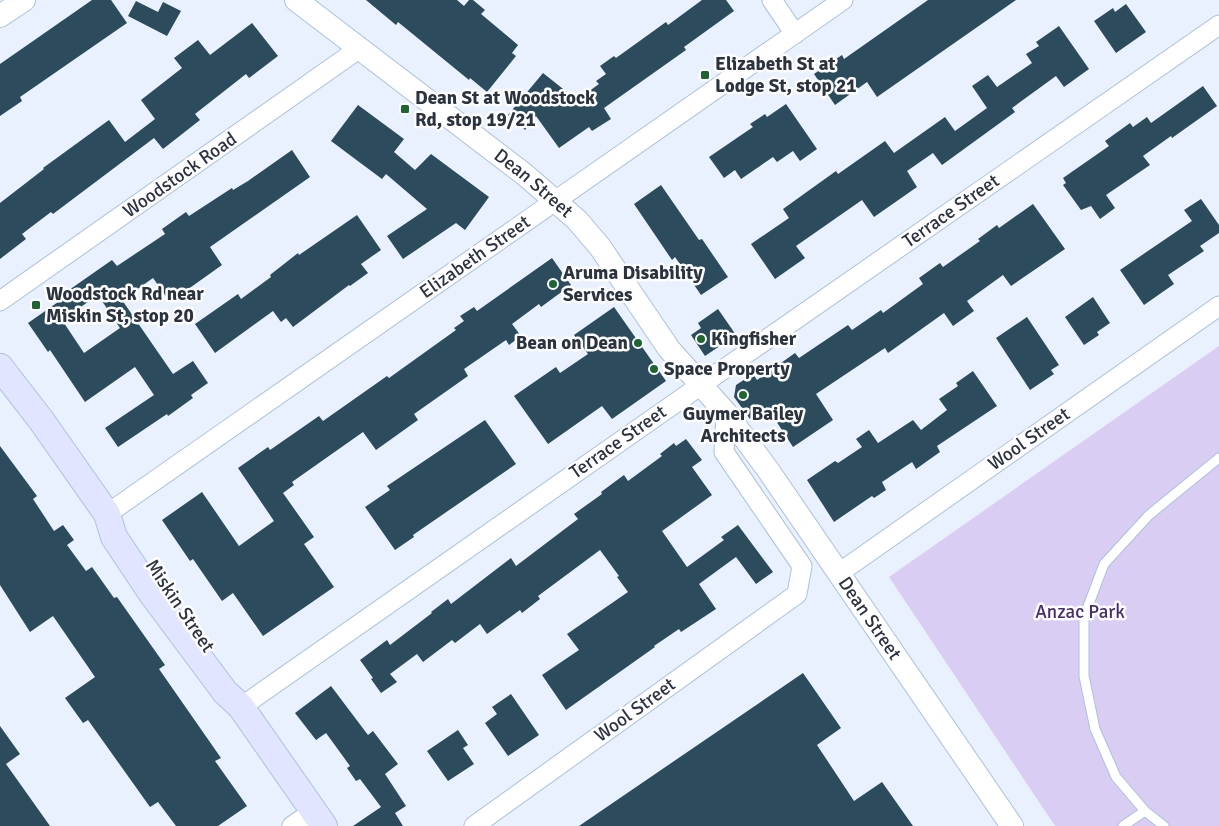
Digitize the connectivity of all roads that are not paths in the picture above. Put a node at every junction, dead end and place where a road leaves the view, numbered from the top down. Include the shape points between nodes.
1 (24, 0) edge
2 (296, 0) edge
3 (772, 0) edge
4 (843, 0) edge
5 (0, 16) edge
6 (1219, 25) edge
7 (796, 34) junction
8 (360, 48) junction
9 (555, 200) junction
10 (0, 302) edge
11 (1219, 306) edge
12 (0, 367) edge
13 (700, 384) junction
14 (726, 413) junction
15 (1219, 458) edge
16 (107, 514) junction
17 (839, 573) junction
18 (241, 707) junction
19 (1145, 811) junction
20 (319, 818) edge
21 (292, 826) edge
22 (474, 826) edge
23 (1012, 826) edge
24 (1123, 826) edge
25 (1164, 826) edge

1 - 5 street
2 - 8 street, Dean Street
3 - 7 street
4 - 7 street, Elizabeth Street
6 - 13 street, Terrace Street
7 - 9 street, Elizabeth Street
8 - 9 street, Dean Street
8 - 10 street, Woodstock Road
9 - 13 street, Dean Street via 589,234 669,349
9 - 16 street, Elizabeth Street
11 - 17 street, Wool Street
12 - 16 main road, Miskin Street
13 - 14 street, Dean Street
13 - 18 street, Terrace Street
14 - 17 street, Dean Street
14 - 22 street, Wool Street via 724,452 802,566 797,594
15 - 19 lane via 1149,515 1104,564 1084,617 1084,676 1095,729 1116,777
16 - 18 main road, Miskin Street via 114,537 152,594 225,692
17 - 23 street, Dean Street
18 - 20 main road, Miskin Street
19 - 24 lane
19 - 25 lane
20 - 21 street

